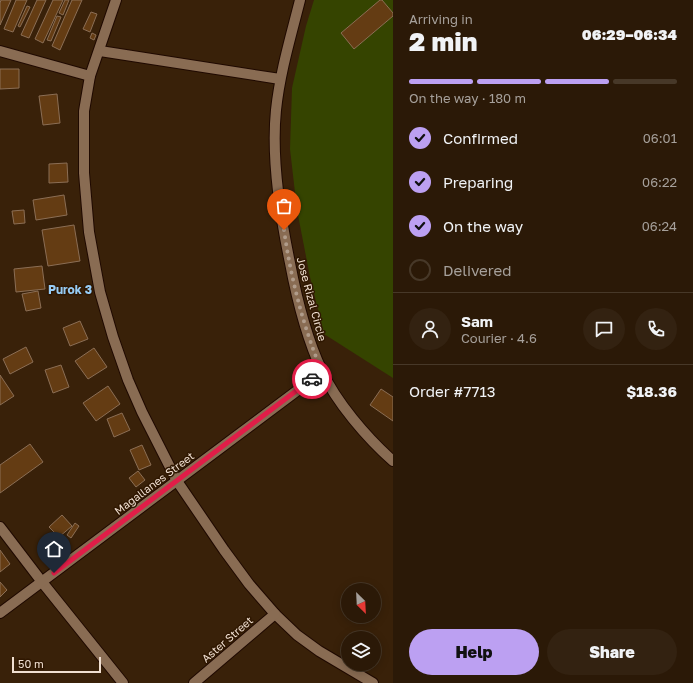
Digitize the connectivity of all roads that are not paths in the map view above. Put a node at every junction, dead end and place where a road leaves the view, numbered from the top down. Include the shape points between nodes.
1 (116, 0) edge
2 (300, 0) edge
3 (0, 51) edge
4 (100, 51) junction
5 (90, 76) junction
6 (280, 79) junction
7 (322, 372) junction
8 (393, 461) edge
9 (177, 481) junction
10 (0, 527) edge
11 (42, 582) junction
12 (0, 613) edge
13 (275, 614) junction
14 (123, 683) edge
15 (194, 683) edge
16 (373, 683) edge

1 - 4 street
2 - 6 street, Jose Rizal Circle
3 - 5 street
4 - 5 street
4 - 6 street
5 - 9 street via 84,111 84,173 89,232 100,292 128,380
6 - 7 street, Jose Rizal Circle via 276,142 285,242 303,321
7 - 8 street, Jose Rizal Circle via 364,432
7 - 9 street, Magallanes Street
9 - 11 street, Magallanes Street
9 - 13 street via 224,550
10 - 11 street
11 - 12 street, Magallanes Street
11 - 14 street
13 - 15 street, Aster Street
13 - 16 street via 319,651

